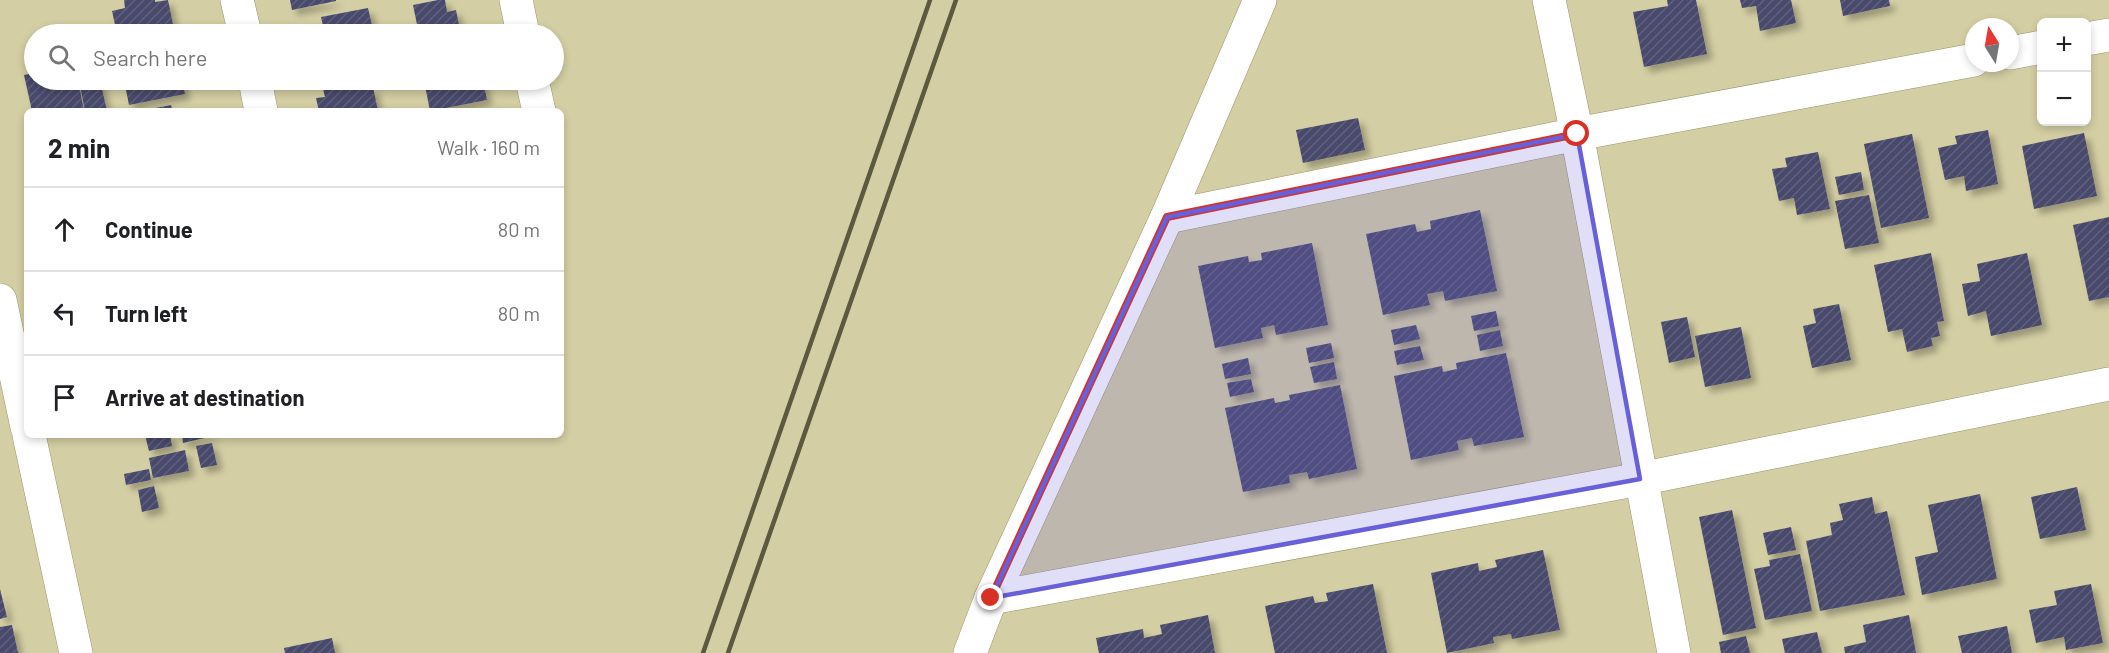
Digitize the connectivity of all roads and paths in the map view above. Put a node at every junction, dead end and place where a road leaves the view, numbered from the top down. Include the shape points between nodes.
1 (237, 0) edge
2 (516, 0) edge
3 (1260, 0) edge
4 (1549, 0) edge
5 (243, 24) edge
6 (521, 24) edge
7 (2109, 35) edge
8 (2091, 38) edge
9 (2037, 48) edge
10 (2019, 51) edge
11 (1965, 62) edge
12 (257, 90) edge
13 (534, 90) edge
14 (260, 108) edge
15 (538, 108) edge
16 (1577, 134) junction
17 (1167, 217) junction
18 (8, 321) edge
19 (2109, 384) edge
20 (24, 410) edge
21 (30, 438) edge
22 (1640, 479) junction
23 (991, 598) junction
24 (76, 653) edge
25 (970, 653) edge
26 (1674, 653) edge

1 - 5 street
2 - 6 street
3 - 17 street
4 - 16 street
7 - 8 street
9 - 10 street
11 - 16 street
12 - 14 street
13 - 15 street
16 - 17 street
16 - 22 street
17 - 23 street
18 - 20 street
19 - 22 street
21 - 24 street
22 - 23 street
22 - 26 street
23 - 25 street

